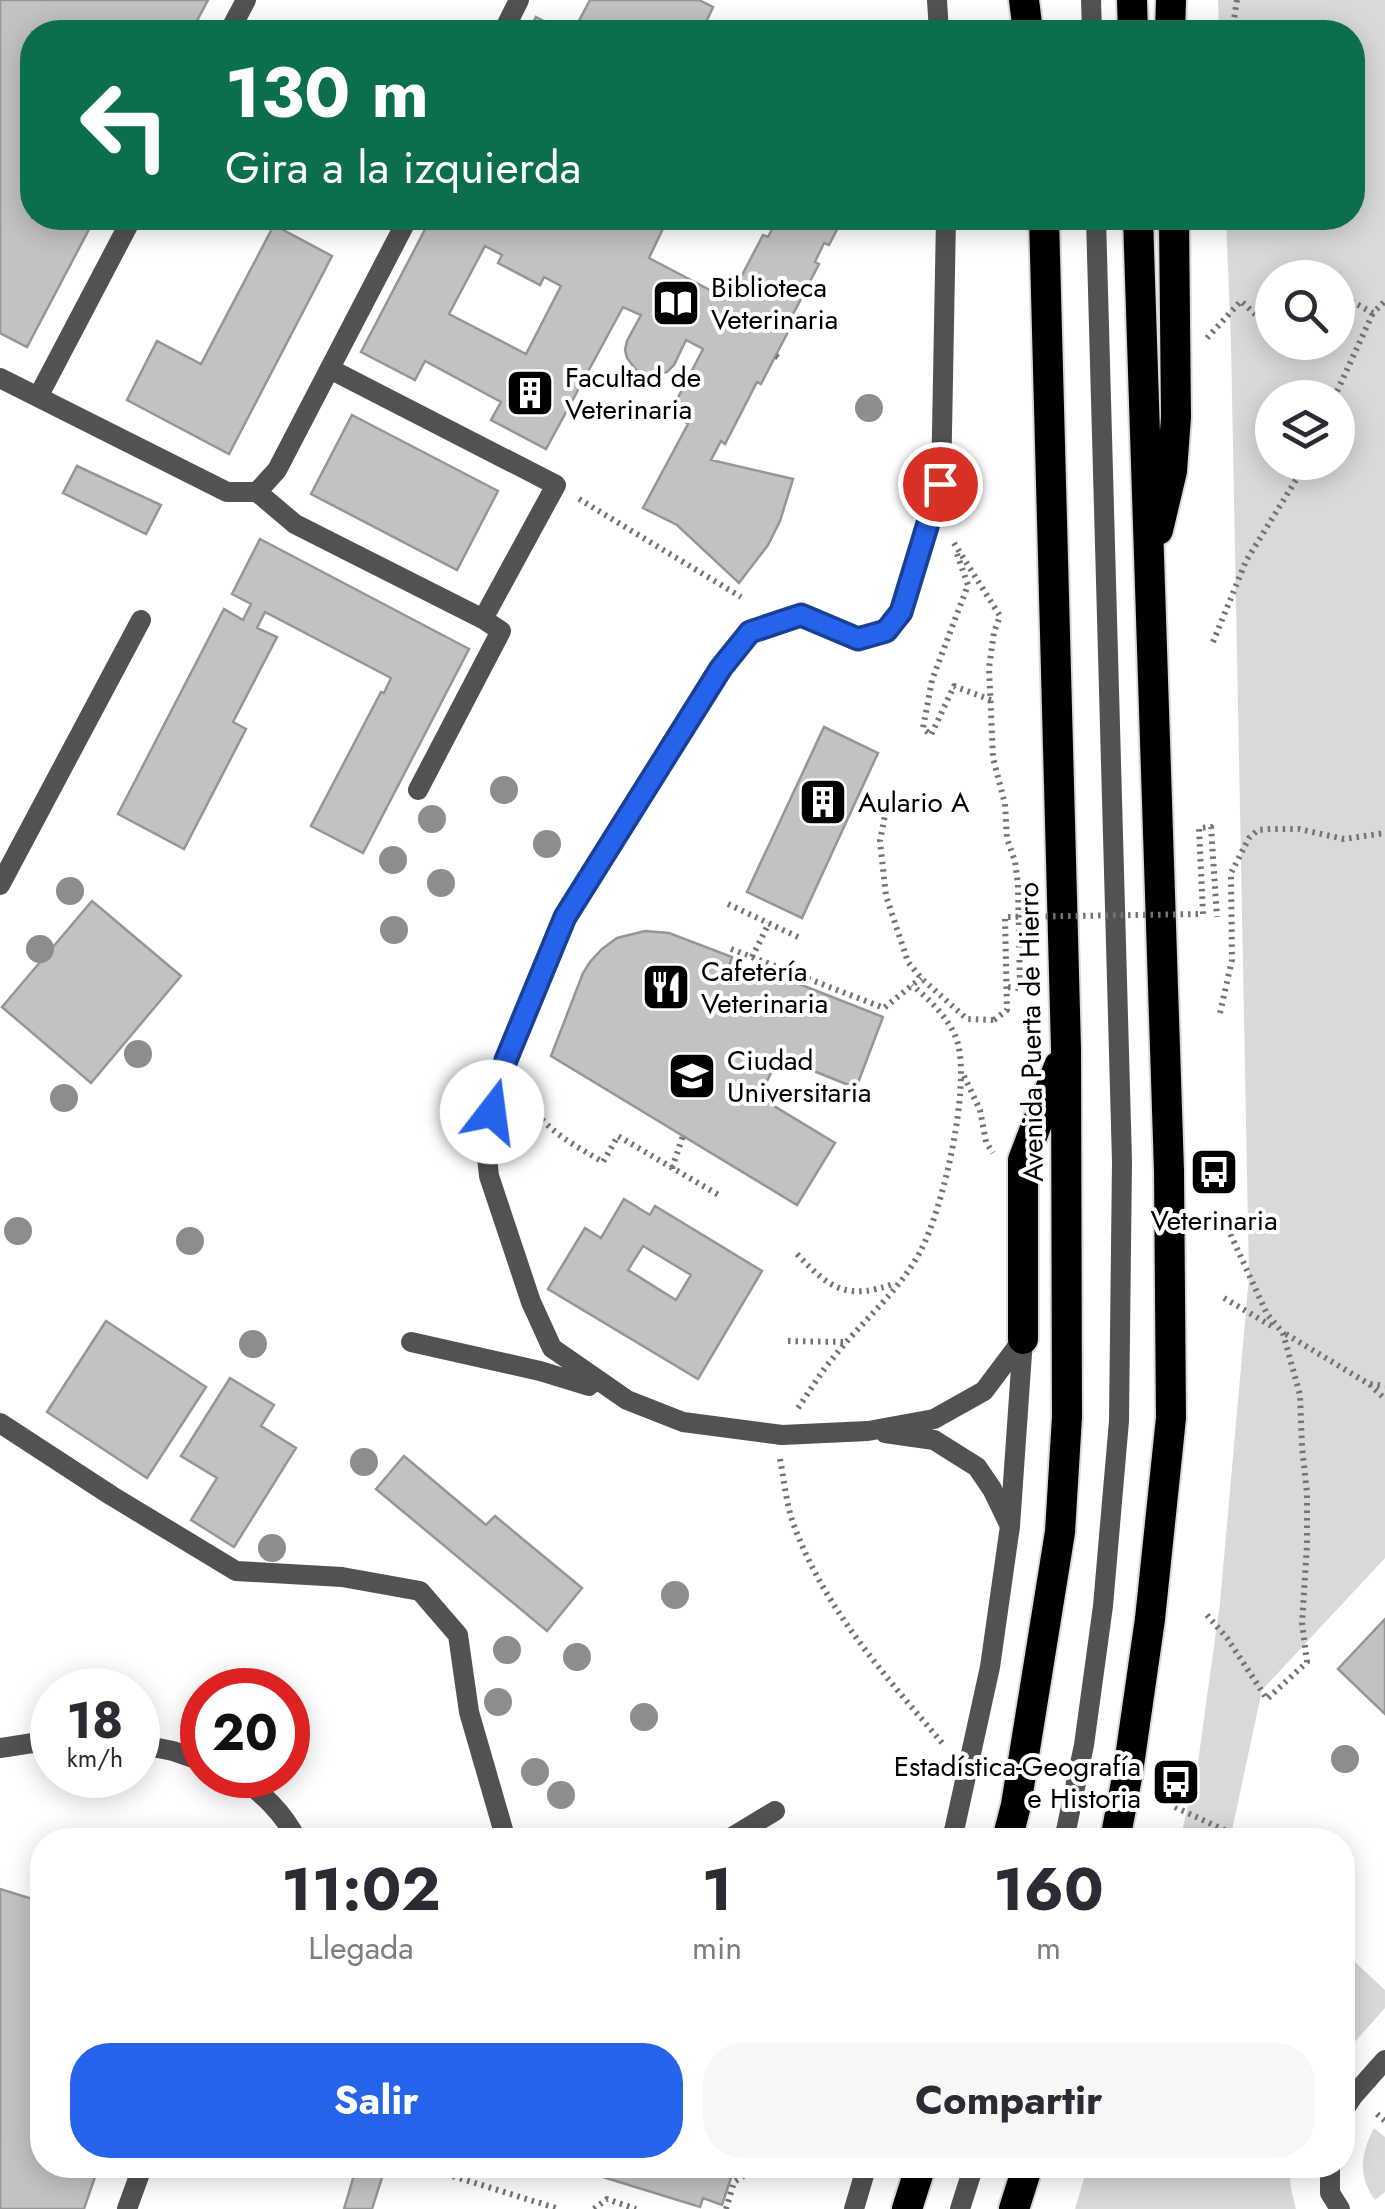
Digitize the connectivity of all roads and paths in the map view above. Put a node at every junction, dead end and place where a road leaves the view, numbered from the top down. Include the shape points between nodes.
1 (126, 230) edge
2 (402, 230) edge
3 (946, 230) edge
4 (1044, 230) edge
5 (1096, 230) edge
6 (1138, 230) edge
7 (1174, 230) edge
8 (1385, 301) edge
9 (1355, 303) edge
10 (1373, 312) junction
11 (1255, 314) edge
12 (1202, 343) dead end
13 (330, 369) junction
14 (0, 378) edge
15 (1342, 380) edge
16 (38, 397) junction
17 (1295, 480) edge
18 (556, 486) junction
19 (257, 492) junction
20 (1149, 572) junction
21 (740, 596) dead end
22 (484, 619) junction
23 (141, 620) dead end
24 (1213, 642) dead end
25 (990, 700) junction
26 (418, 790) dead end
27 (886, 810) dead end
28 (1385, 833) edge
29 (0, 885) edge
30 (728, 904) dead end
31 (1217, 918) dead end
32 (769, 922) junction
33 (800, 938) dead end
34 (731, 949) dead end
35 (752, 958) junction
36 (921, 978) junction
37 (912, 986) junction
38 (1006, 988) junction
39 (1220, 1013) dead end
40 (1066, 1049) junction
41 (960, 1071) junction
42 (526, 1086) dead end
43 (683, 1136) dead end
44 (1000, 1160) dead end
45 (672, 1168) junction
46 (722, 1197) dead end
47 (1223, 1218) dead end
48 (796, 1254) dead end
49 (899, 1281) junction
50 (1224, 1298) dead end
51 (1283, 1333) junction
52 (1023, 1338) junction
53 (788, 1341) dead end
54 (411, 1342) dead end
55 (847, 1342) junction
56 (1369, 1384) junction
57 (1385, 1386) edge
58 (1385, 1398) edge
59 (626, 1400) junction
60 (798, 1408) dead end
61 (0, 1424) edge
62 (868, 1431) junction
63 (779, 1454) dead end
64 (1010, 1526) junction
65 (1207, 1615) dead end
66 (30, 1743) edge
67 (943, 1744) dead end
68 (0, 1748) edge
69 (268, 1798) edge
70 (1175, 1807) dead end
71 (776, 1811) dead end
72 (291, 1828) edge
73 (502, 1828) edge
74 (747, 1828) edge
75 (955, 1828) edge
76 (1010, 1828) edge
77 (1067, 1828) edge
78 (1117, 1828) edge
79 (1220, 1828) edge
80 (1385, 2060) edge
81 (1355, 2094) edge
82 (1376, 2114) dead end
83 (1385, 2121) edge
84 (138, 2178) edge
85 (459, 2178) edge
86 (740, 2178) edge
87 (864, 2178) edge
88 (917, 2178) edge
89 (970, 2178) edge
90 (1024, 2178) edge
91 (1330, 2178) edge
92 (127, 2209) edge
93 (559, 2209) edge
94 (594, 2209) edge
95 (636, 2209) edge
96 (726, 2209) edge
97 (854, 2209) edge
98 (907, 2209) edge
99 (960, 2209) edge
100 (1014, 2209) edge
101 (1340, 2209) edge

1 - 16 street
2 - 13 street
3 - 59 street via 940,484 901,612 886,631 858,639 801,615 750,632 565,917 506,1060 485,1139 490,1176 531,1302 552,1348
4 - 40 highway, Avenida Puerta de Hierro
5 - 77 street via 1122,1162 1119,1420 1100,1624
6 - 20 highway
7 - 20 highway via 1176,417 1172,471
8 - 10 path
9 - 10 path
10 - 15 path
11 - 12 path via 1241,301
13 - 18 street
13 - 19 street via 277,470
14 - 16 street
16 - 19 street via 227,492
17 - 24 path via 1246,561
18 - 21 path
18 - 22 street
19 - 22 street via 295,524
20 - 78 highway via 1171,1418 1150,1619
22 - 26 street via 501,631
23 - 29 street
25 - 25 path via 1000,616 954,543 968,585 932,680 923,728 931,735 954,686
25 - 38 path via 993,758 1018,886 1020,988
27 - 36 path via 880,841 886,896 908,962
28 - 39 path via 1344,839 1271,829 1249,838 1231,873 1232,960
30 - 32 path
31 - 38 path, bridge via 1211,828 1200,828 1203,914 1005,917
32 - 33 path
32 - 35 path
34 - 35 path
35 - 37 path via 884,1008
36 - 37 path
36 - 38 path, bridge via 967,1019 994,1020 1006,1010
37 - 41 path via 937,1007 958,1042
40 - 52 highway via 1023,1160
40 - 76 highway, Avenida Puerta de Hierro via 1067,1417 1060,1532
41 - 44 path via 980,1110 986,1142
41 - 49 path via 941,1201 920,1253
42 - 45 path via 533,1109 552,1129 603,1162 618,1136
43 - 45 path
45 - 46 path
47 - 51 path via 1267,1314
48 - 49 path via 821,1280 844,1290 874,1291
49 - 55 path
50 - 51 path
51 - 56 path
51 - 65 path via 1300,1395 1307,1662 1267,1700
52 - 62 street via 984,1391 934,1419
52 - 64 street
53 - 55 path
54 - 59 street via 568,1378
55 - 60 path
56 - 57 path
56 - 58 path
59 - 62 street via 683,1422 742,1430
61 - 73 street via 236,1571 420,1590 458,1635 469,1712
62 - 64 street via 934,1440 976,1467
63 - 67 path via 791,1517 815,1576 842,1620
64 - 75 street via 990,1668
66 - 68 street
69 - 72 street
70 - 79 path
71 - 74 street
80 - 81 street
82 - 83 path
84 - 92 street
85 - 93 path
86 - 96 path
87 - 97 street
88 - 98 highway
89 - 99 street
90 - 100 highway
91 - 101 street
94 - 95 path via 607,2200

